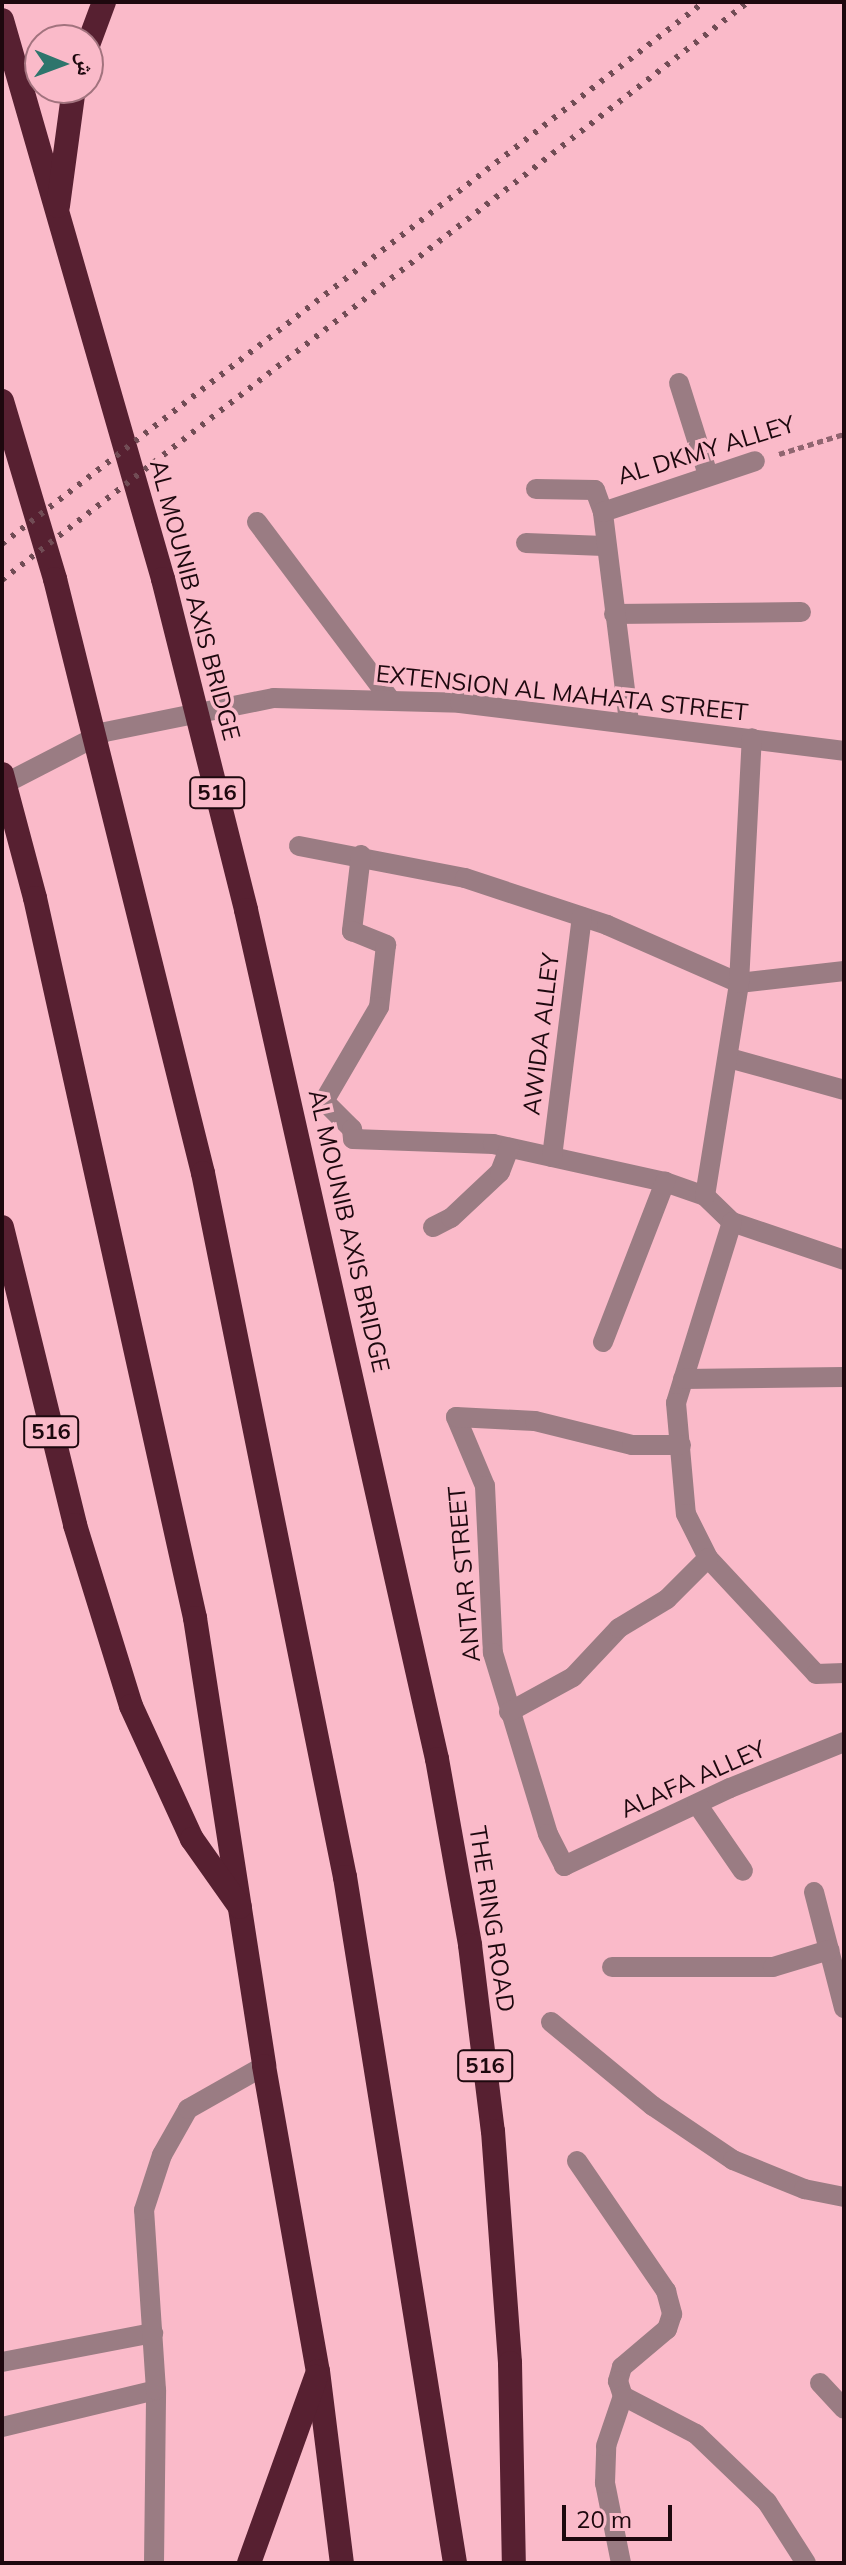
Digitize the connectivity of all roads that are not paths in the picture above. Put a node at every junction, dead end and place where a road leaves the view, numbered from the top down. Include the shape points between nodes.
1 (104, 2) edge
2 (2, 20) edge
3 (96, 24) edge
4 (72, 104) edge
5 (56, 216) junction
6 (679, 383) dead end
7 (2, 401) edge
8 (755, 461) road end
9 (708, 475) junction
10 (536, 489) dead end
11 (603, 512) junction
12 (257, 522) dead end
13 (526, 543) dead end
14 (604, 546) junction
15 (801, 612) dead end
16 (614, 614) junction
17 (389, 698) junction
18 (629, 722) junction
19 (752, 738) junction
20 (844, 751) edge
21 (2, 774) edge
22 (2, 785) edge
23 (299, 846) dead end
24 (361, 855) junction
25 (582, 917) junction
26 (844, 971) edge
27 (739, 983) junction
28 (729, 1058) junction
29 (844, 1090) edge
30 (509, 1148) junction
31 (552, 1157) junction
32 (665, 1182) junction
33 (705, 1196) junction
34 (732, 1222) junction
35 (2, 1227) edge
36 (433, 1227) dead end
37 (844, 1260) edge
38 (603, 1342) dead end
39 (844, 1377) edge
40 (683, 1379) junction
41 (681, 1445) junction
42 (708, 1558) junction
43 (396, 1576) joint
44 (844, 1673) edge
45 (509, 1712) junction
46 (844, 1742) edge
47 (697, 1804) junction
48 (564, 1866) joint
49 (743, 1871) dead end
50 (814, 1892) dead end
51 (243, 1912) junction
52 (829, 1950) junction
53 (612, 1967) dead end
54 (844, 2008) edge
55 (551, 2022) dead end
56 (264, 2066) junction
57 (577, 2161) dead end
58 (844, 2197) edge
59 (153, 2333) junction
60 (2, 2362) edge
61 (318, 2371) junction
62 (820, 2383) dead end
63 (156, 2390) junction
64 (623, 2396) junction
65 (844, 2409) edge
66 (2, 2427) edge
67 (154, 2563) edge
68 (249, 2563) edge
69 (342, 2563) edge
70 (455, 2563) edge
71 (514, 2563) edge
72 (621, 2563) edge
73 (806, 2563) edge

1 - 3 highway
2 - 5 highway, AL MOUNIB AXIS BRIDGE / 516
4 - 5 highway
5 - 43 highway, AL MOUNIB AXIS BRIDGE / 516 via 163,579 242,895
6 - 9 street
7 - 70 highway via 55,579 199,1157 291,1593 345,1877
8 - 9 street, AL DKMY ALLEY
9 - 11 street, AL DKMY ALLEY
10 - 11 street via 595,490
11 - 14 street, AL DKMY ALLEY
12 - 17 street
13 - 14 street
14 - 16 street, AL DKMY ALLEY
15 - 16 street
16 - 18 street, AL DKMY ALLEY
17 - 18 street, EXTENSION AL MAHATA STREET
17 - 22 street, EXTENSION AL MAHATA STREET via 274,698 202,710 105,732
18 - 19 street, EXTENSION AL MAHATA STREET
19 - 20 street, EXTENSION AL MAHATA STREET
19 - 27 street
21 - 51 highway, 516 via 35,898 195,1618
23 - 24 street
24 - 25 street via 465,878
24 - 30 street via 352,931 386,945 379,1007 326,1092 327,1108 352,1129 359,1143
25 - 27 street
25 - 31 street, AWIDA ALLEY
26 - 27 street
27 - 28 street
28 - 29 street
28 - 33 street
30 - 31 street
30 - 36 street via 500,1172 451,1218
31 - 32 street
32 - 33 street
32 - 38 street
33 - 34 street
34 - 37 street
34 - 40 street
35 - 51 highway, 516 via 107,1636 159,1774 192,1839
39 - 40 street
40 - 41 street via 676,1403
41 - 42 street via 686,1514
41 - 45 street, ANTAR STREET via 632,1445 535,1421 456,1417 485,1486 493,1653
42 - 44 street via 816,1674
42 - 45 street via 667,1599 619,1628 573,1677
43 - 71 highway, THE RING ROAD / 516 via 437,1759 470,1945 491,2115 510,2363
45 - 48 street, ANTAR STREET via 548,1834
46 - 47 street, ALAFA ALLEY
47 - 48 street, ALAFA ALLEY
47 - 49 street
50 - 52 street
51 - 56 highway, 516
52 - 53 street via 773,1967
52 - 54 street
55 - 58 street via 653,2106 733,2160 804,2189
56 - 59 street via 188,2109 162,2155 144,2210
56 - 61 highway, 516
57 - 64 street via 666,2291 672,2314 667,2329 622,2367 618,2381
59 - 60 street
59 - 63 street
61 - 68 highway
61 - 69 highway, 516
62 - 65 street
63 - 66 street
63 - 67 street
64 - 72 street via 606,2446 605,2483
64 - 73 street via 696,2434 767,2502

